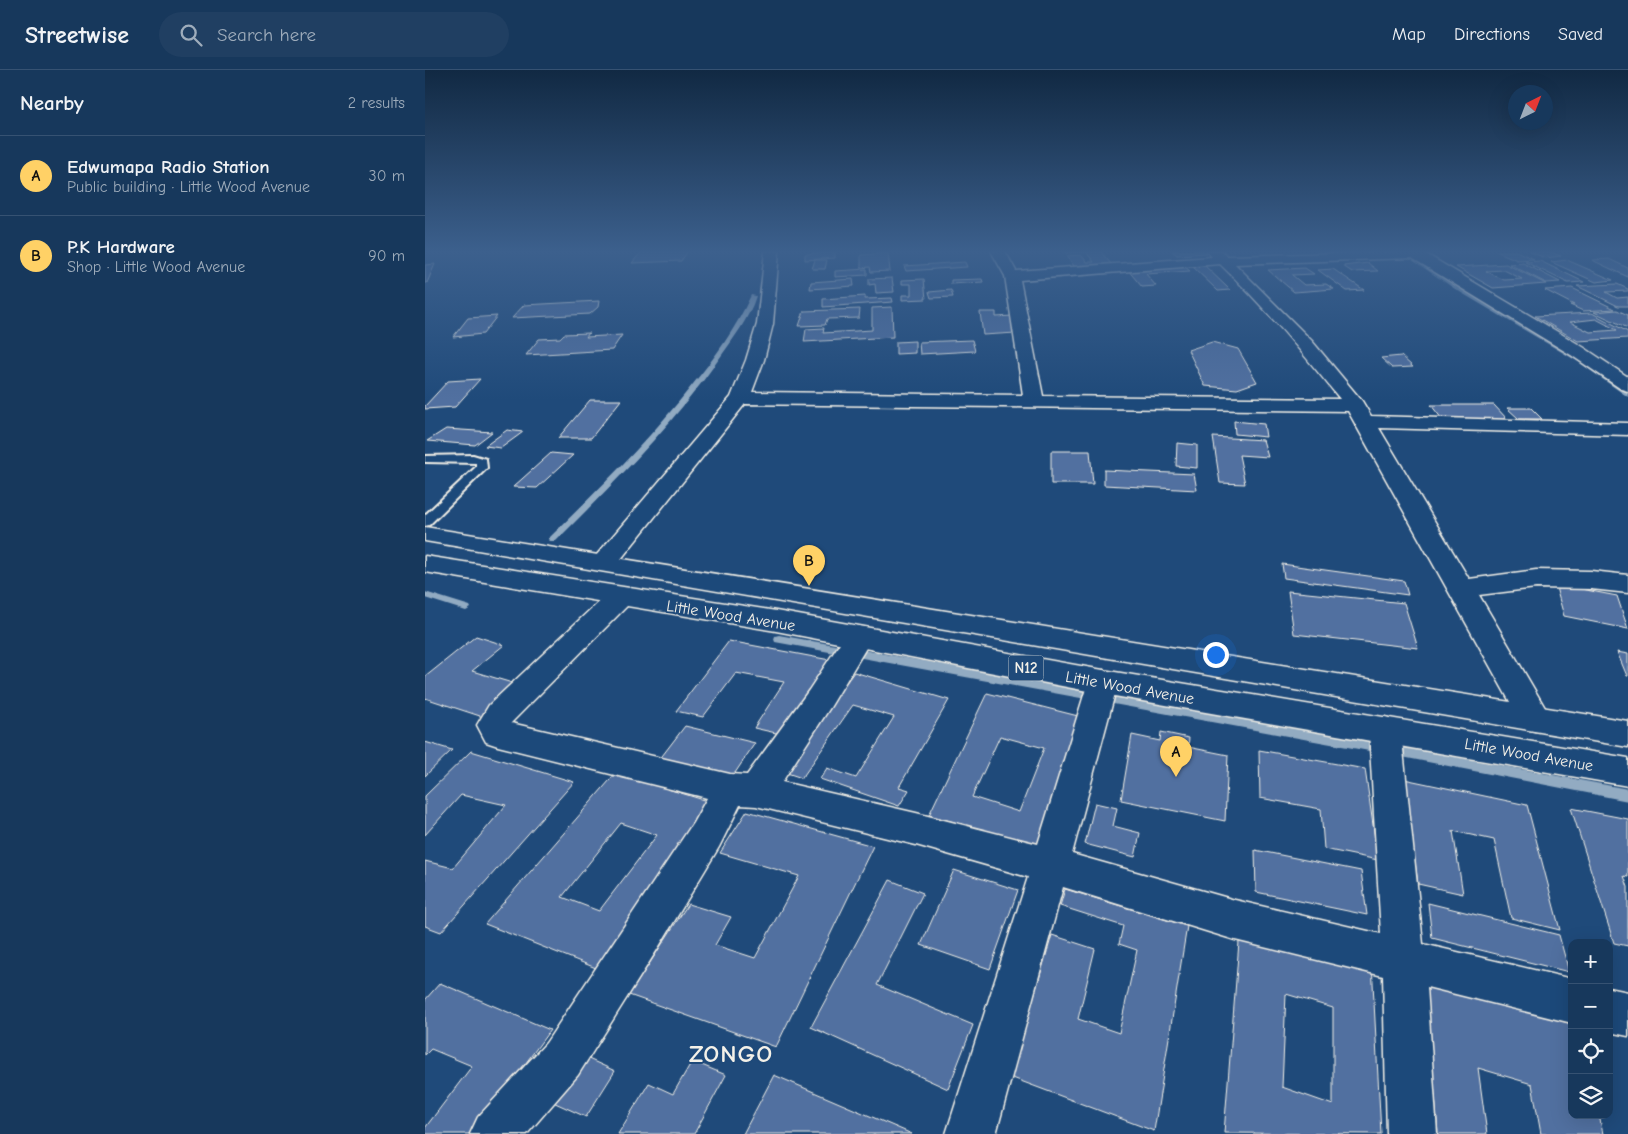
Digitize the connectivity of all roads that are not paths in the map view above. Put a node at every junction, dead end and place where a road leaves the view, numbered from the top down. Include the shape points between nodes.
1 (767, 301) edge
2 (1016, 301) edge
3 (1263, 301) edge
4 (1493, 301) edge
5 (1628, 385) edge
6 (740, 398) junction
7 (1034, 401) junction
8 (1360, 414) junction
9 (1628, 429) edge
10 (425, 459) edge
11 (425, 522) edge
12 (425, 534) edge
13 (604, 563) junction
14 (425, 564) edge
15 (1628, 584) edge
16 (1461, 589) junction
17 (620, 597) junction
18 (857, 638) junction
19 (1103, 682) junction
20 (1535, 718) junction
21 (1385, 730) junction
22 (1628, 734) edge
23 (1628, 772) edge
24 (743, 790) junction
25 (1049, 865) junction
26 (1404, 962) junction
27 (1568, 1000) edge
28 (1613, 1011) edge
29 (1628, 1014) edge
30 (495, 1134) edge
31 (971, 1134) edge
32 (1412, 1134) edge

1 - 6 main road via 765,324 755,360
2 - 7 main road
3 - 8 main road via 1306,344
4 - 5 main road
6 - 7 main road
6 - 13 main road
7 - 8 main road
8 - 9 main road
8 - 16 main road
10 - 11 lane via 473,458 482,461 481,468
12 - 13 main road, Little Wood Avenue / N12
13 - 20 main road, Little Wood Avenue / N12
14 - 17 main road, Little Wood Avenue / N12
15 - 16 main road via 1536,579
16 - 20 main road
17 - 18 main road, Little Wood Avenue / N12 via 776,621
17 - 24 main road via 500,714 493,725 498,733
18 - 19 main road, Little Wood Avenue / N12
18 - 24 main road via 820,698
19 - 21 main road, Little Wood Avenue / N12
19 - 25 main road
20 - 22 main road, Little Wood Avenue / N12
21 - 23 main road, Little Wood Avenue / N12
21 - 26 main road
24 - 25 main road via 916,829
24 - 30 main road via 706,835 562,1059
25 - 26 main road via 1235,920
25 - 31 main road
26 - 27 main road
26 - 32 main road
28 - 29 main road

